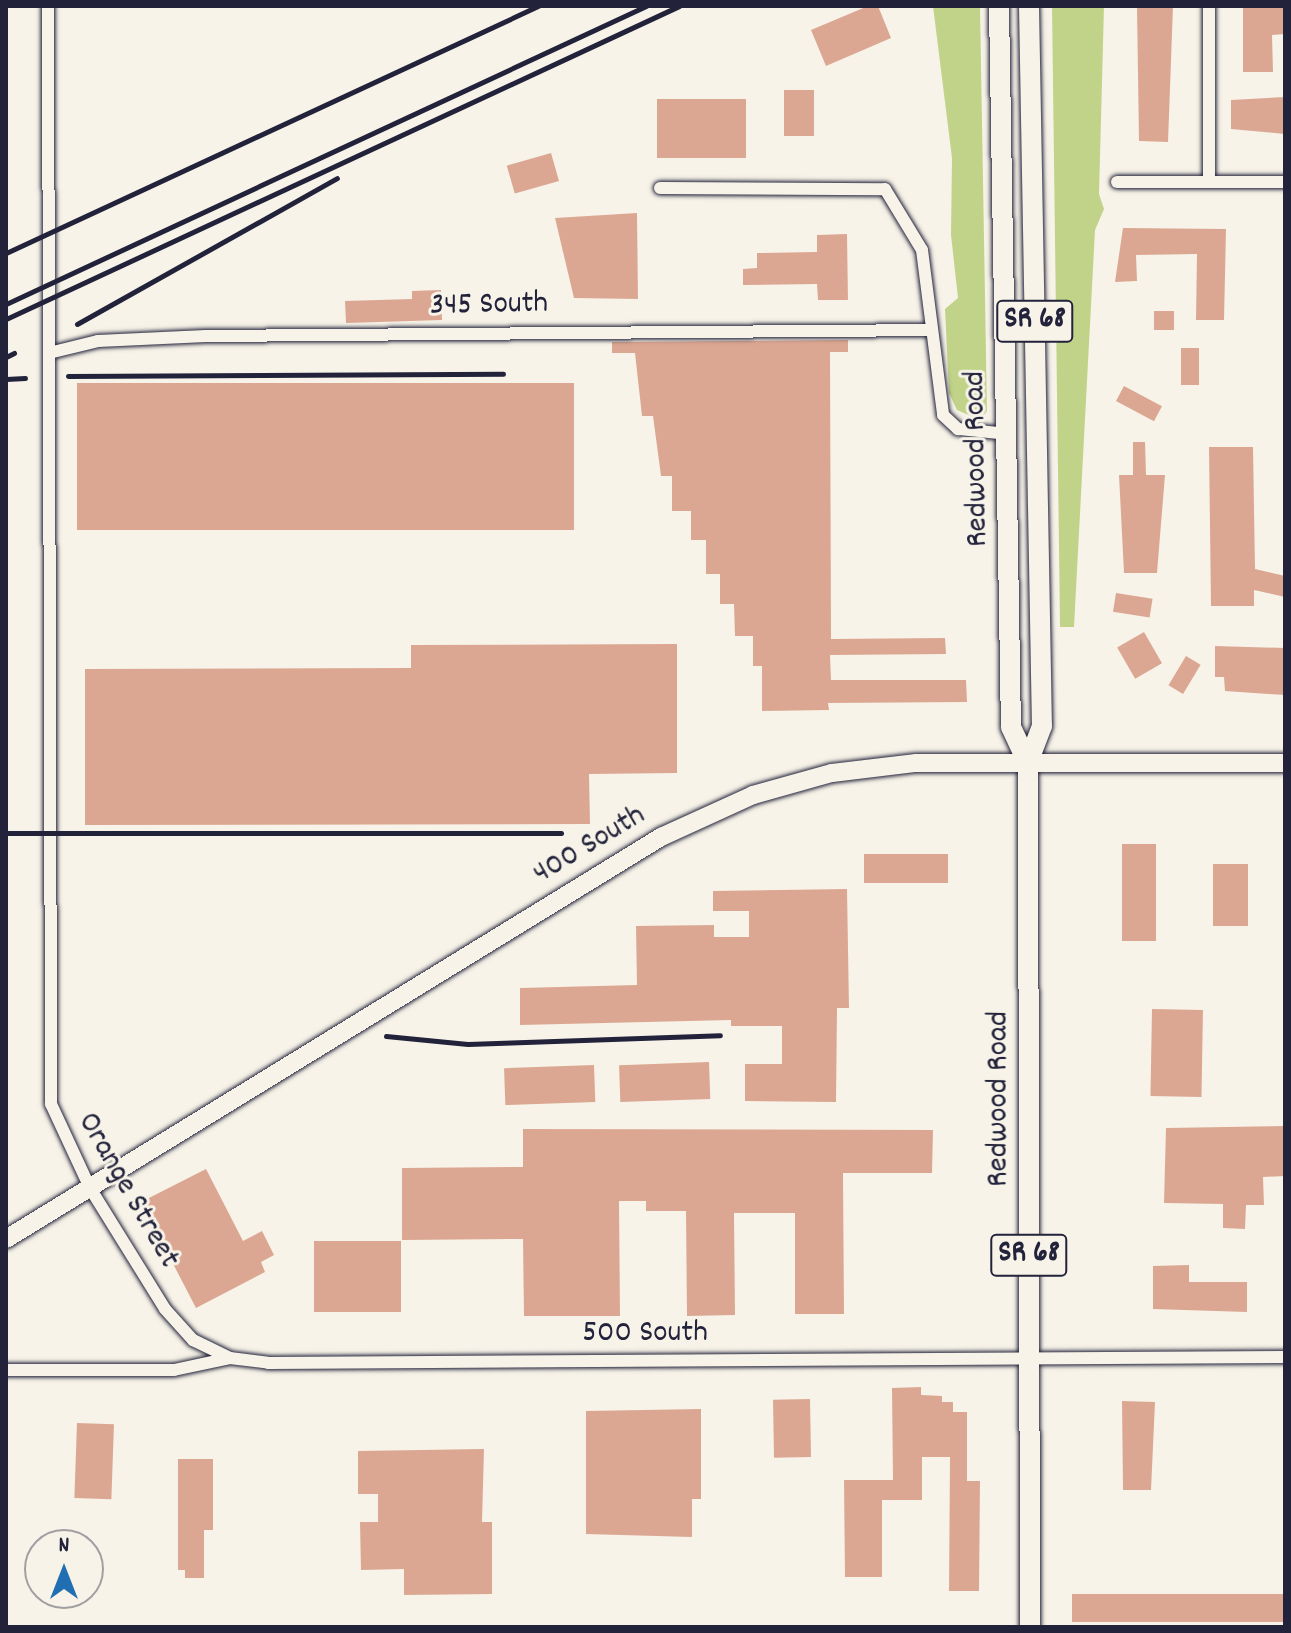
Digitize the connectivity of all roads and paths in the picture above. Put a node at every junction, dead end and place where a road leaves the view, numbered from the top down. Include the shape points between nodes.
1 (48, 6) edge
2 (999, 6) edge
3 (1029, 6) edge
4 (1209, 6) edge
5 (1117, 182) dead end
6 (1209, 182) junction
7 (1285, 182) edge
8 (660, 188) dead end
9 (931, 330) junction
10 (49, 353) junction
11 (1008, 434) junction
12 (1028, 763) junction
13 (1285, 763) edge
14 (90, 1188) junction
15 (6, 1239) edge
16 (1029, 1357) junction
17 (1285, 1357) edge
18 (230, 1358) junction
19 (6, 1370) edge
20 (1030, 1627) edge

1 - 10 street, Orange Street
2 - 11 main road, Redwood Road / SR 68
3 - 12 main road, Redwood Road / SR 68 via 1042,726
4 - 6 street
5 - 6 street
6 - 7 street
8 - 9 street via 885,189 922,250
9 - 10 street, 345 South via 206,336 98,341
9 - 11 street via 943,415 958,429
10 - 14 street, Orange Street via 50,1088 54,1119
11 - 12 main road, Redwood Road / SR 68 via 1011,727
12 - 13 street, 400 South
12 - 14 street, 400 South via 916,763 832,773 706,814
12 - 16 main road, Redwood Road / SR 68
14 - 15 street, 400 South
14 - 18 street, Orange Street via 177,1324
16 - 17 street, 500 South
16 - 18 street, 500 South via 268,1363
16 - 20 main road, Redwood Road / SR 68
18 - 19 street, 500 South via 174,1370

